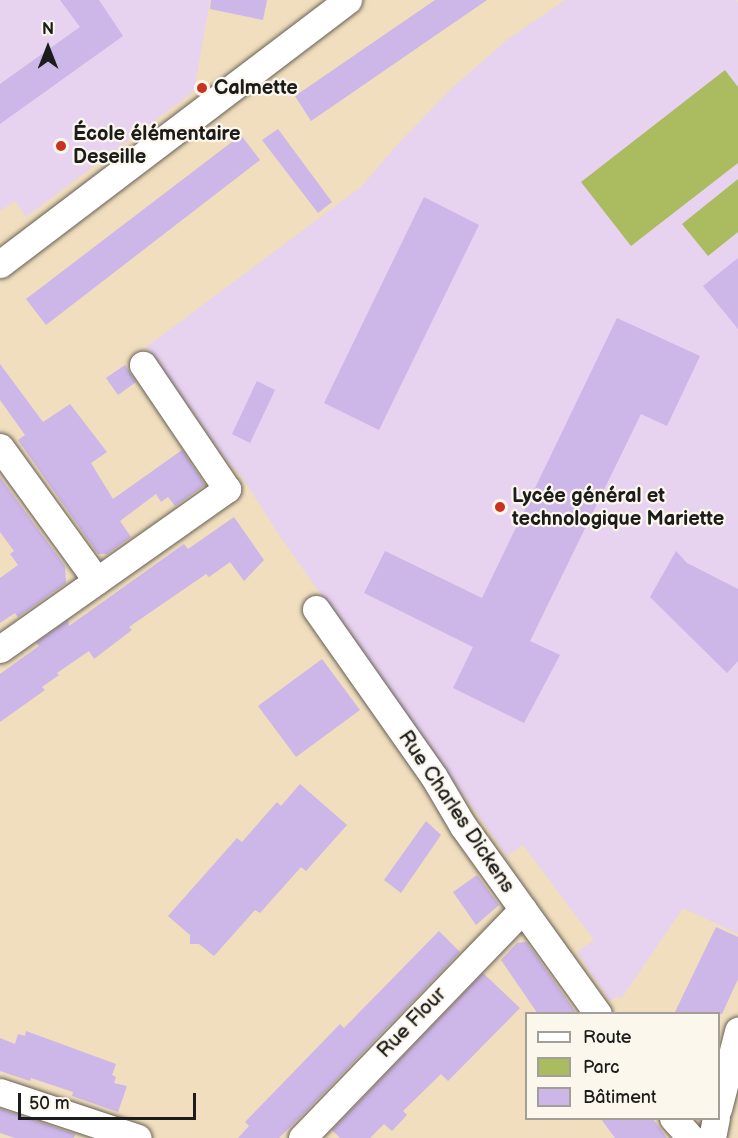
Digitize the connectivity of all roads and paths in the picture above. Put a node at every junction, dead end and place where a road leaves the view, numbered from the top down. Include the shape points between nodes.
1 (348, 0) edge
2 (0, 264) edge
3 (143, 365) dead end
4 (0, 447) edge
5 (97, 581) junction
6 (316, 609) dead end
7 (0, 649) edge
8 (523, 909) junction
9 (597, 1012) edge
10 (738, 1031) edge
11 (0, 1092) edge
12 (720, 1101) edge
13 (674, 1120) edge
14 (717, 1120) edge
15 (138, 1138) edge
16 (302, 1138) edge
17 (691, 1138) edge
18 (712, 1138) edge

1 - 2 street
3 - 5 street via 227,489
4 - 5 street
5 - 7 street
6 - 8 street, Rue Charles Dickens
8 - 9 street, Rue Charles Dickens
8 - 16 street, Rue Flour
10 - 12 street
11 - 15 street
13 - 17 street
14 - 18 street

